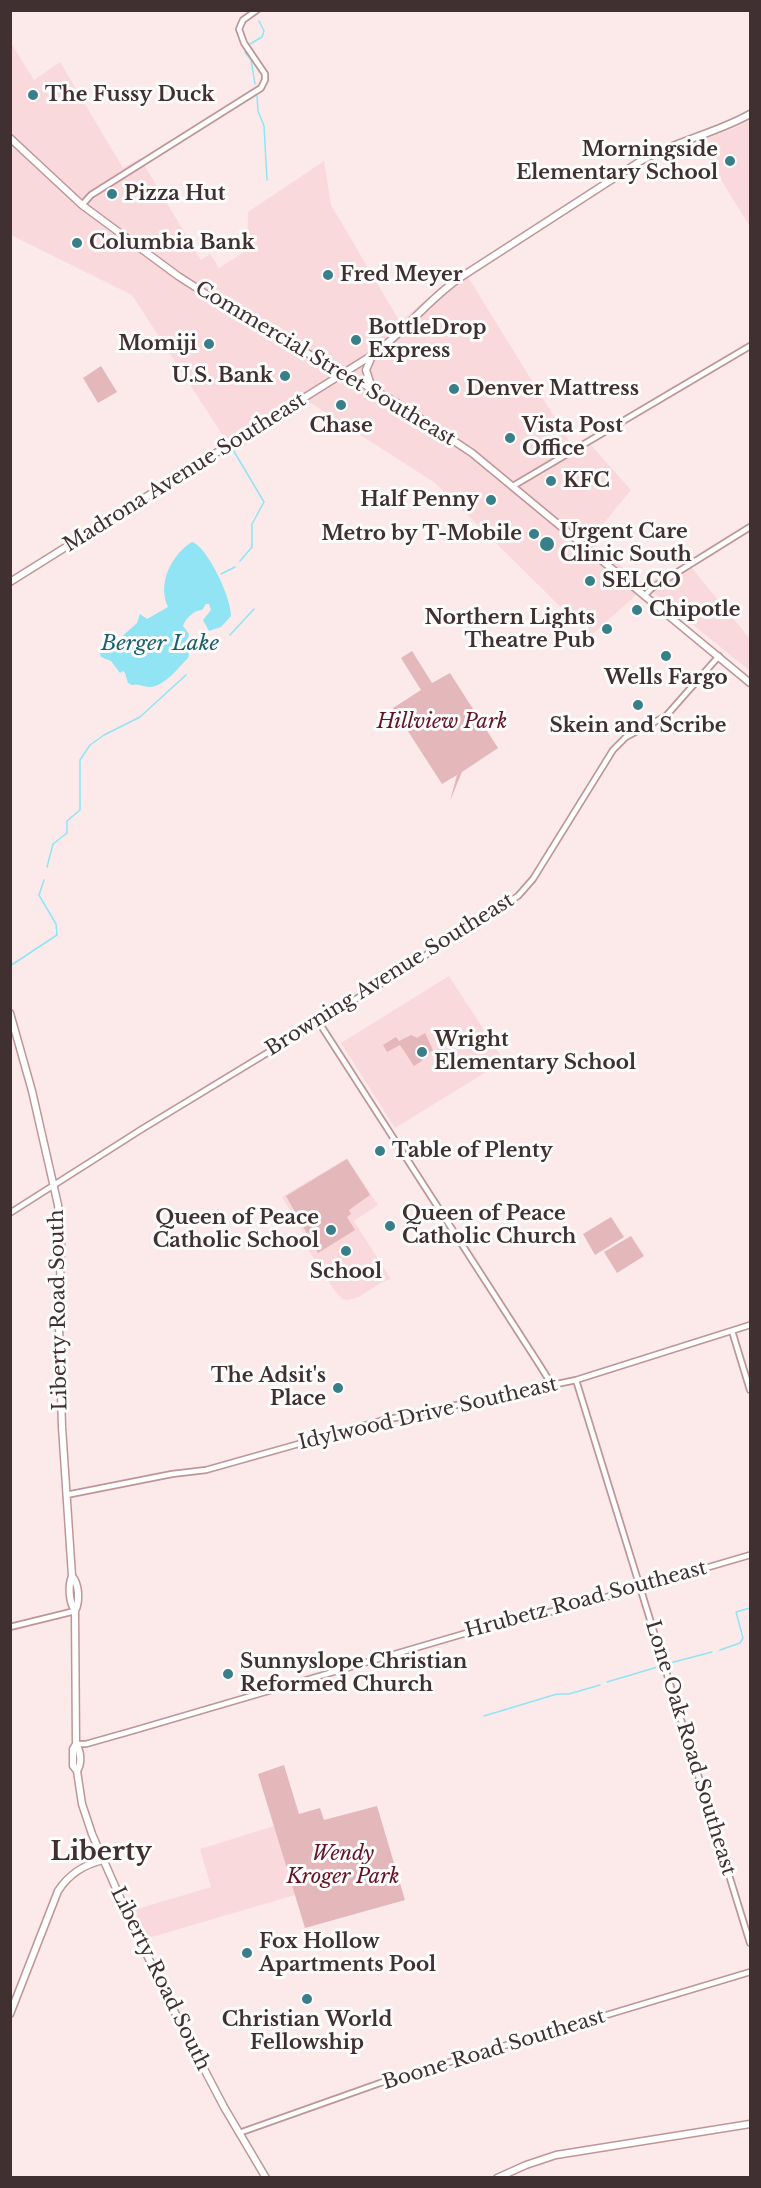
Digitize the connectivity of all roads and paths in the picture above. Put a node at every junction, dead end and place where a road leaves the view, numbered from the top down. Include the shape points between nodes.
1 (257, 10) edge
2 (750, 114) edge
3 (10, 138) edge
4 (82, 204) junction
5 (750, 346) edge
6 (372, 356) junction
7 (345, 373) junction
8 (372, 388) junction
9 (513, 486) junction
10 (750, 527) edge
11 (10, 582) edge
12 (644, 596) junction
13 (719, 656) junction
14 (750, 683) edge
15 (10, 1013) edge
16 (318, 1021) junction
17 (54, 1185) junction
18 (10, 1213) edge
19 (750, 1325) edge
20 (732, 1331) junction
21 (576, 1380) junction
22 (550, 1386) junction
23 (750, 1390) edge
24 (66, 1495) junction
25 (750, 1555) edge
26 (640, 1587) junction
27 (75, 1611) junction
28 (10, 1627) edge
29 (76, 1744) junction
30 (103, 1860) junction
31 (750, 1943) edge
32 (750, 1972) edge
33 (10, 2014) edge
34 (750, 2124) edge
35 (239, 2133) junction
36 (266, 2178) edge
37 (497, 2178) edge

1 - 4 street via 243,20 239,29 265,74 261,88
2 - 6 main road, Madrona Avenue Southeast via 651,155 503,248 436,295
3 - 4 main road, Commercial Street Southeast
4 - 7 main road, Commercial Street Southeast via 203,293
5 - 9 street
6 - 7 main road, Madrona Avenue Southeast
6 - 8 main road via 366,370
7 - 8 main road, Commercial Street Southeast
7 - 11 main road, Madrona Avenue Southeast
8 - 9 main road, Commercial Street Southeast via 459,444
9 - 12 main road, Commercial Street Southeast
10 - 12 street
12 - 13 main road, Commercial Street Southeast
13 - 14 main road, Commercial Street Southeast
13 - 16 street, Browning Avenue Southeast via 666,716 626,737 613,750 533,879 518,896
15 - 17 main road, Liberty Road South
16 - 17 street, Browning Avenue Southeast
16 - 22 street
17 - 18 street, Browning Avenue Southeast
17 - 24 main road, Liberty Road South via 61,1244 59,1341
19 - 20 street, Idylwood Drive Southeast
20 - 21 street, Idylwood Drive Southeast
20 - 23 street
21 - 22 street, Idylwood Drive Southeast
21 - 26 street, Lone Oak Road Southeast
22 - 24 street, Idylwood Drive Southeast via 375,1422 206,1470
24 - 27 main road, Liberty Road South via 78,1605
25 - 26 street, Hrubetz Road Southeast
26 - 29 street, Hrubetz Road Southeast via 503,1622 136,1730
26 - 31 street, Lone Oak Road Southeast
27 - 28 street
27 - 29 main road, Liberty Road South
29 - 30 main road, Liberty Road South via 80,1750 77,1771 86,1820
30 - 33 main road via 77,1870 58,1891
30 - 35 main road, Liberty Road South via 173,2010
32 - 35 street, Boone Road Southeast via 380,2083
34 - 37 main road via 556,2156
35 - 36 main road, Liberty Road South

